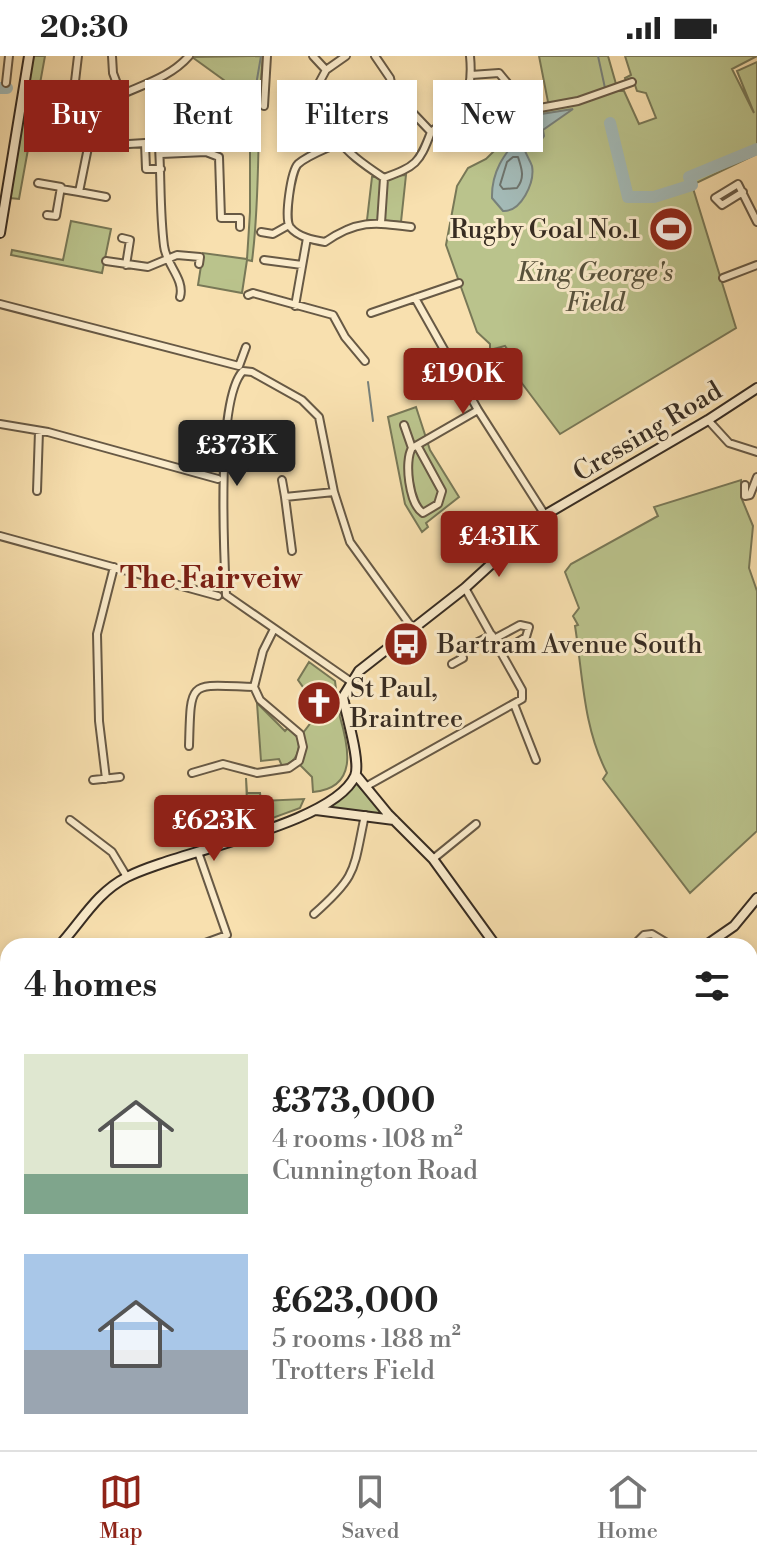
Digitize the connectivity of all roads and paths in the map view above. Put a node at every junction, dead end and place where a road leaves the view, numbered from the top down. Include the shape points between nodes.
1 (9, 56) edge
2 (29, 56) edge
3 (78, 56) edge
4 (112, 56) edge
5 (189, 56) edge
6 (267, 56) edge
7 (313, 56) edge
8 (346, 56) edge
9 (375, 56) edge
10 (470, 56) edge
11 (326, 70) junction
12 (471, 75) junction
13 (75, 80) edge
14 (116, 80) edge
15 (157, 80) edge
16 (321, 80) edge
17 (390, 80) edge
18 (632, 82) dead end
19 (6, 83) dead end
20 (264, 106) dead end
21 (417, 117) edge
22 (431, 132) junction
23 (129, 144) dead end
24 (87, 152) edge
25 (321, 152) edge
26 (350, 152) edge
27 (161, 154) joint
28 (161, 169) junction
29 (384, 178) junction
30 (38, 183) dead end
31 (61, 189) junction
32 (79, 192) junction
33 (743, 192) dead end
34 (106, 197) dead end
35 (47, 215) dead end
36 (756, 217) edge
37 (381, 223) junction
38 (289, 225) junction
39 (240, 227) dead end
40 (411, 227) dead end
41 (261, 232) dead end
42 (0, 233) edge
43 (122, 238) dead end
44 (307, 238) junction
45 (166, 260) junction
46 (264, 260) dead end
47 (106, 261) dead end
48 (199, 264) dead end
49 (126, 265) junction
50 (302, 265) junction
51 (757, 265) edge
52 (723, 278) dead end
53 (459, 283) dead end
54 (248, 295) dead end
55 (180, 297) dead end
56 (415, 298) junction
57 (0, 304) edge
58 (295, 306) junction
59 (371, 313) dead end
60 (246, 347) dead end
61 (365, 361) dead end
62 (241, 368) junction
63 (757, 388) edge
64 (478, 410) junction
65 (708, 420) junction
66 (0, 424) edge
67 (404, 425) dead end
68 (39, 431) junction
69 (415, 447) junction
70 (757, 452) edge
71 (757, 477) edge
72 (218, 479) dead end
73 (282, 480) dead end
74 (745, 485) dead end
75 (37, 491) dead end
76 (334, 492) junction
77 (285, 497) junction
78 (753, 499) edge
79 (545, 515) junction
80 (0, 536) edge
81 (292, 551) dead end
82 (114, 567) junction
83 (465, 588) junction
84 (218, 596) dead end
85 (274, 629) junction
86 (413, 629) junction
87 (493, 637) junction
88 (501, 652) junction
89 (452, 664) dead end
90 (350, 681) junction
91 (254, 687) junction
92 (514, 704) junction
93 (189, 746) dead end
94 (536, 760) dead end
95 (205, 768) junction
96 (192, 773) dead end
97 (356, 775) junction
98 (120, 777) dead end
99 (208, 777) dead end
100 (106, 779) junction
101 (93, 780) dead end
102 (367, 786) junction
103 (316, 810) junction
104 (366, 815) junction
105 (70, 820) dead end
106 (394, 820) junction
107 (476, 824) dead end
108 (106, 847) junction
109 (198, 852) junction
110 (101, 855) dead end
111 (433, 859) junction
112 (127, 877) junction
113 (757, 898) edge
114 (314, 914) dead end
115 (227, 935) junction
116 (722, 935) junction
117 (65, 938) edge
118 (219, 938) edge
119 (228, 938) edge
120 (490, 938) edge
121 (717, 938) edge
122 (720, 938) edge

1 - 19 street
2 - 42 street
3 - 13 street
4 - 14 street
5 - 15 street
6 - 20 street
7 - 11 street
8 - 11 street
9 - 17 street
10 - 12 street
11 - 16 street
12 - 18 street via 499,73 513,101 529,110 578,101
12 - 22 street via 470,93
21 - 22 street
22 - 29 street via 421,159
23 - 28 street via 145,143 146,169
24 - 32 street
25 - 38 street via 293,172
26 - 29 street
27 - 28 street
27 - 39 street via 206,152 219,157 221,218 240,218
28 - 45 street
29 - 37 street
30 - 31 street
31 - 32 street
31 - 35 street via 56,216
32 - 34 street
33 - 36 street
37 - 40 street
37 - 44 street via 350,225 325,242
38 - 41 street via 273,234
38 - 44 street
43 - 49 street via 130,240
44 - 50 street
45 - 48 street via 184,255 200,257
45 - 49 street via 148,267
45 - 55 street via 181,284
46 - 50 street
47 - 49 street
50 - 58 street
51 - 52 street
53 - 56 street
54 - 58 street
56 - 59 street
56 - 64 street
57 - 62 street
58 - 61 street via 333,315
60 - 62 street
62 - 76 street via 302,400 319,417
62 - 85 street via 222,480 226,595
63 - 65 street, Cressing Road
64 - 69 street
64 - 79 street
65 - 70 street via 729,443
65 - 79 street, Cressing Road
66 - 68 street
67 - 69 street
68 - 72 street
68 - 75 street
69 - 69 street via 442,491 438,504 423,513 415,505 408,456
71 - 78 street
73 - 77 street
74 - 78 street via 745,496
76 - 77 street
76 - 86 street via 350,542
77 - 81 street
79 - 83 street, Cressing Road
80 - 82 street
82 - 84 street
82 - 100 street via 97,634
83 - 86 street, Cressing Road
83 - 87 street
85 - 90 street
85 - 91 street
86 - 90 street, Cressing Road
87 - 88 street
87 - 88 street via 520,625 529,627 526,637
87 - 89 street via 460,651 463,658
88 - 92 street via 522,690 522,699
90 - 97 street via 343,697
91 - 93 street via 195,690
91 - 95 street via 260,700 303,740 301,758 295,765 265,772 223,764
92 - 94 street
92 - 102 street
95 - 96 street
95 - 99 street
97 - 102 street
97 - 103 street
98 - 100 street
100 - 101 street
102 - 106 street
103 - 104 street
103 - 109 street
104 - 106 street
104 - 114 street via 347,885
105 - 108 street
106 - 111 street
107 - 111 street
108 - 110 street
108 - 112 street
109 - 112 street
109 - 115 street
111 - 120 street
112 - 117 street via 98,897
113 - 116 street
115 - 118 street
115 - 119 street
116 - 121 street
116 - 122 street

